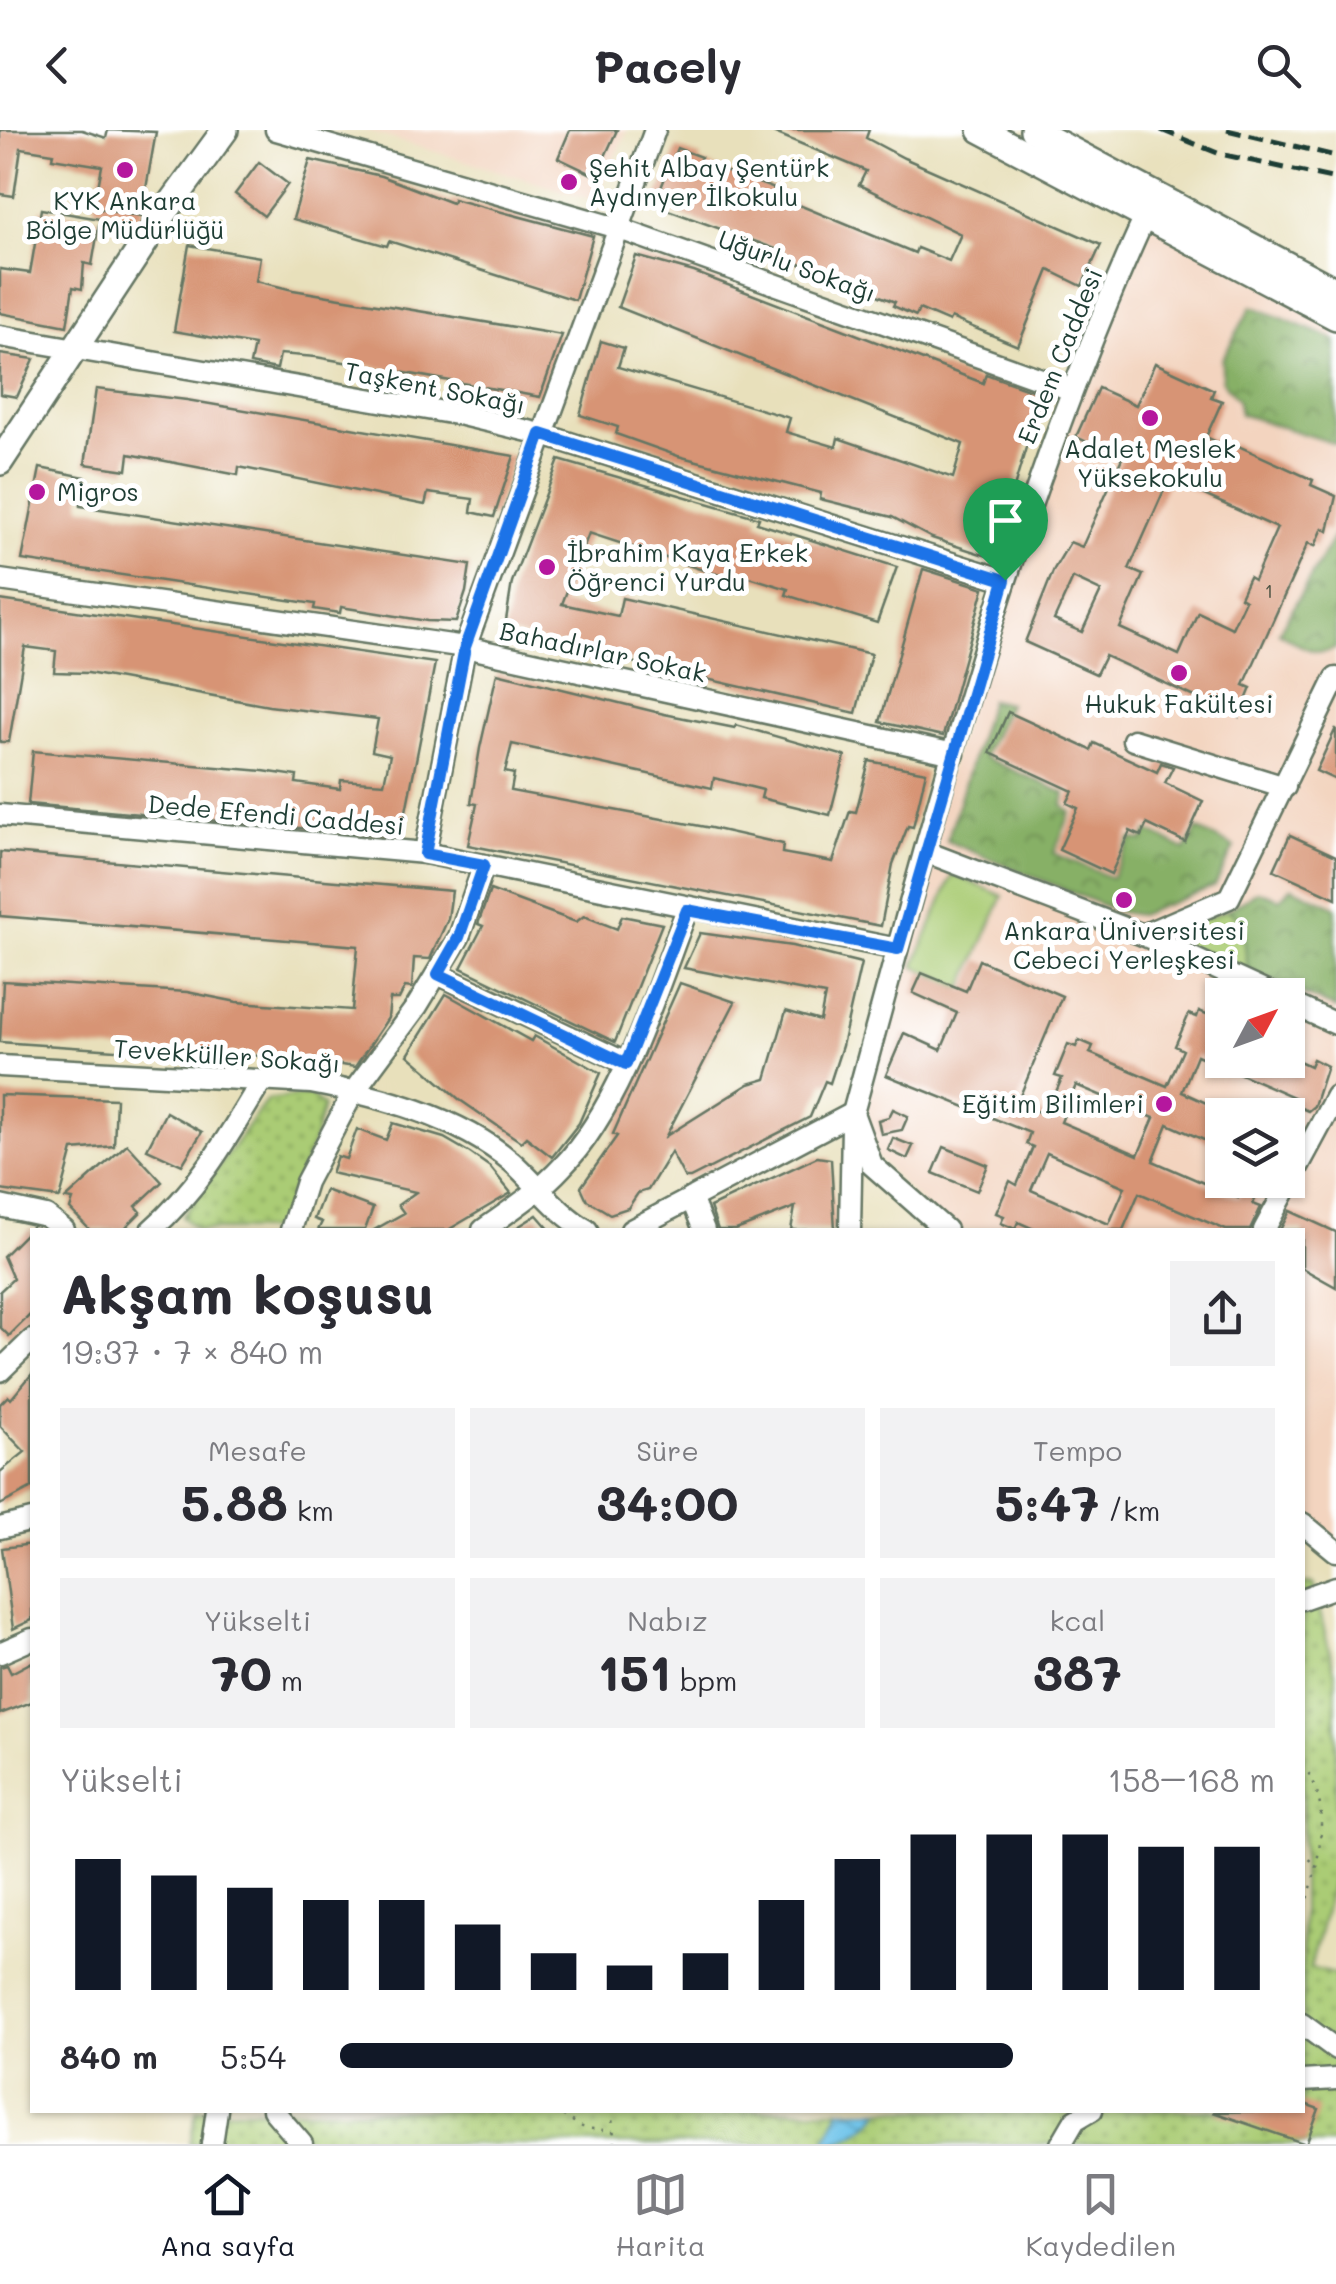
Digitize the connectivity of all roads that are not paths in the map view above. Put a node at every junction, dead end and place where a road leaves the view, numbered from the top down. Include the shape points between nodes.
1 (225, 130) edge
2 (276, 130) edge
3 (655, 130) edge
4 (982, 130) edge
5 (1033, 130) edge
6 (1144, 219) junction
7 (617, 228) junction
8 (1336, 291) edge
9 (1336, 317) edge
10 (0, 336) edge
11 (77, 350) junction
12 (1069, 390) junction
13 (541, 434) junction
14 (0, 462) edge
15 (0, 580) edge
16 (1005, 580) junction
17 (465, 647) junction
18 (1336, 678) edge
19 (1133, 740) dead end
20 (954, 754) junction
21 (1285, 787) junction
22 (0, 815) edge
23 (926, 852) junction
24 (425, 854) junction
25 (484, 865) junction
26 (687, 910) junction
27 (1143, 935) junction
28 (898, 949) junction
29 (438, 974) junction
30 (1237, 978) edge
31 (1305, 1010) edge
32 (1336, 1024) edge
33 (626, 1064) junction
34 (0, 1066) edge
35 (260, 1082) junction
36 (354, 1091) junction
37 (1336, 1096) edge
38 (853, 1113) junction
39 (539, 1190) junction
40 (691, 1198) junction
41 (0, 1206) edge
42 (61, 1228) edge
43 (154, 1228) edge
44 (292, 1228) edge
45 (486, 1228) edge
46 (585, 1228) edge
47 (635, 1228) edge
48 (703, 1228) edge
49 (850, 1228) edge
50 (944, 1228) edge
51 (1265, 1228) edge
52 (30, 1342) edge
53 (0, 1372) edge
54 (30, 1522) edge
55 (1305, 1525) edge
56 (0, 1528) edge
57 (1336, 1551) edge
58 (1336, 1587) edge
59 (1305, 1598) edge
60 (30, 1640) edge
61 (0, 1653) edge
62 (1305, 2026) edge
63 (1336, 2049) edge
64 (1336, 2079) edge
65 (1305, 2081) edge
66 (217, 2113) edge
67 (276, 2113) edge
68 (1087, 2113) edge
69 (212, 2144) edge
70 (302, 2144) edge
71 (1061, 2144) edge

1 - 11 main road
2 - 7 street, Uğurlu Sokağı
3 - 7 street
4 - 6 main road
5 - 8 main road
6 - 9 main road
6 - 12 street, Erdem Caddesi
7 - 12 street, Uğurlu Sokağı
7 - 13 street
10 - 11 street, Taşkent Sokağı
11 - 13 street, Taşkent Sokağı
11 - 14 main road
12 - 16 street, Erdem Caddesi
13 - 16 street, Taşkent Sokağı
13 - 17 street
15 - 17 street, Bahadırlar Sokak
16 - 20 street, Erdem Caddesi
17 - 20 street, Bahadırlar Sokak
17 - 24 street
18 - 21 street
19 - 21 street
20 - 23 street, Erdem Caddesi
21 - 27 street via 1229,898
22 - 24 street, Dede Efendi Caddesi
23 - 27 street
23 - 28 street, Erdem Caddesi
24 - 25 street, Dede Efendi Caddesi
25 - 26 street, Dede Efendi Caddesi
25 - 29 street
26 - 28 street, Dede Efendi Caddesi
26 - 33 street
27 - 30 street
28 - 38 street, Erdem Caddesi
29 - 33 street
29 - 36 street
31 - 32 street
33 - 39 street via 586,1136
34 - 35 street, Tevekküller Sokağı
35 - 36 street, Tevekküller Sokağı
35 - 43 street via 217,1155
36 - 39 street, Tevekküller Sokağı via 476,1137
36 - 44 street via 306,1182
37 - 51 street
38 - 40 street
38 - 49 street, Erdem Caddesi
38 - 50 street via 872,1164
39 - 45 street
39 - 46 street, Tevekküller Sokağı
40 - 47 street
40 - 48 street
41 - 42 street via 46,1216
52 - 53 street
54 - 56 street
55 - 57 street
58 - 59 street
60 - 61 street
62 - 63 street
64 - 65 street
66 - 69 street
67 - 70 street
68 - 71 street

